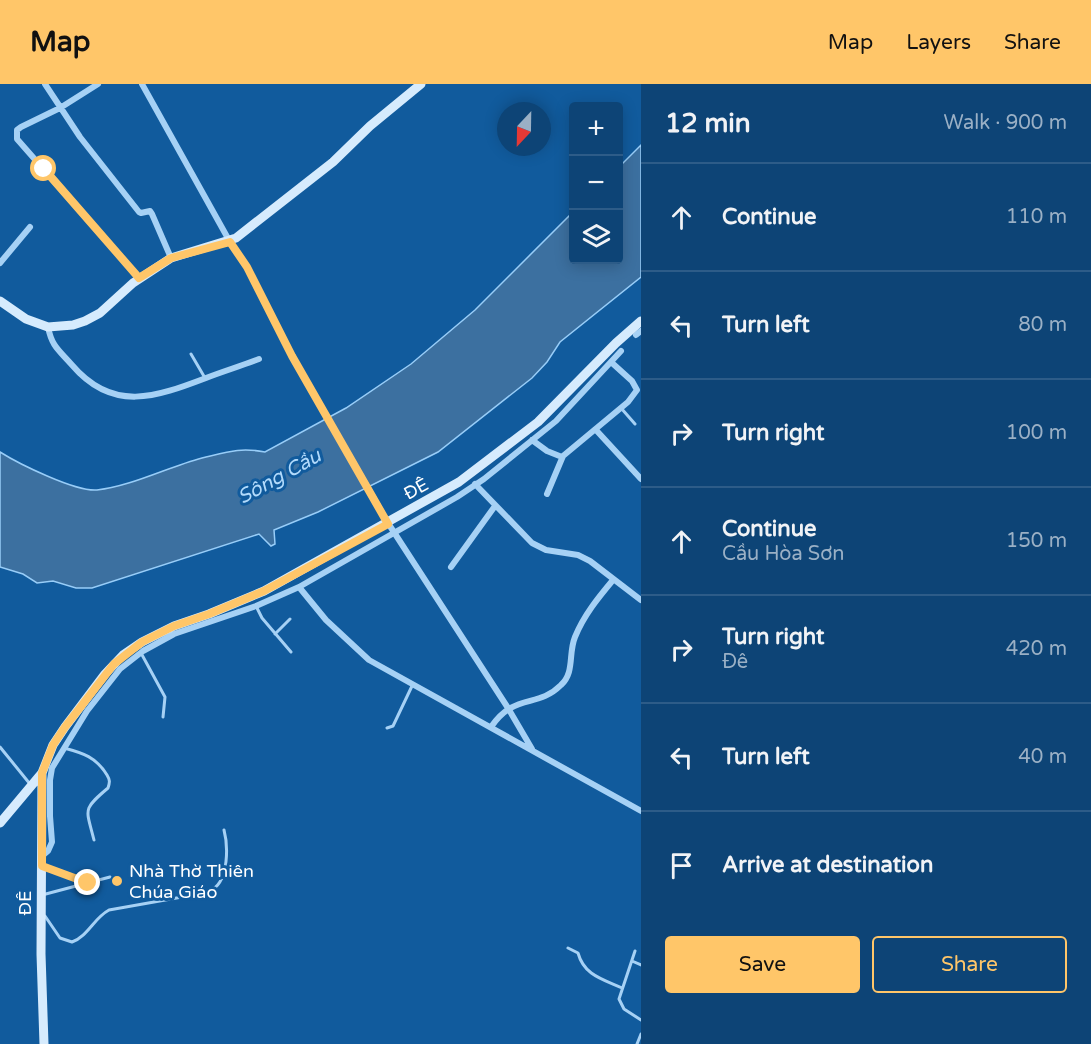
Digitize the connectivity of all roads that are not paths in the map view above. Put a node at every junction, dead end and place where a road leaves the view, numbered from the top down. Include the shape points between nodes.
1 (45, 84) edge
2 (98, 84) edge
3 (142, 84) edge
4 (421, 84) edge
5 (60, 108) junction
6 (30, 227) dead end
7 (230, 242) junction
8 (171, 258) junction
9 (0, 263) edge
10 (139, 278) junction
11 (0, 302) edge
12 (641, 321) edge
13 (48, 327) junction
14 (621, 351) dead end
15 (191, 354) dead end
16 (259, 359) dead end
17 (611, 362) junction
18 (205, 378) junction
19 (621, 408) junction
20 (635, 424) dead end
21 (596, 430) junction
22 (532, 440) junction
23 (562, 457) junction
24 (641, 479) edge
25 (476, 484) junction
26 (547, 494) dead end
27 (495, 506) junction
28 (388, 524) junction
29 (394, 532) junction
30 (451, 567) dead end
31 (613, 580) junction
32 (298, 587) junction
33 (641, 600) edge
34 (256, 606) junction
35 (290, 619) dead end
36 (275, 634) junction
37 (291, 652) dead end
38 (141, 653) junction
39 (412, 686) junction
40 (508, 708) junction
41 (163, 717) dead end
42 (491, 727) junction
43 (387, 728) dead end
44 (0, 747) edge
45 (63, 748) junction
46 (532, 749) junction
47 (42, 773) junction
48 (31, 785) junction
49 (641, 811) edge
50 (0, 823) edge
51 (224, 830) dead end
52 (94, 840) dead end
53 (42, 861) junction
54 (110, 877) dead end
55 (88, 883) junction
56 (42, 895) junction
57 (42, 911) junction
58 (568, 948) dead end
59 (635, 951) dead end
60 (632, 961) junction
61 (641, 965) edge
62 (622, 988) junction
63 (641, 1020) edge
64 (641, 1034) edge
65 (44, 1044) edge
66 (637, 1044) edge

1 - 5 street
2 - 5 street
3 - 7 street
4 - 7 main road via 333,162
5 - 8 street via 139,212 150,210
5 - 10 street via 17,130 17,139
6 - 9 street
7 - 8 main road
7 - 28 street
8 - 10 main road
10 - 13 main road via 100,313 73,325
11 - 13 main road via 26,319
12 - 28 main road, ĐÊ via 538,422 459,482
13 - 18 street via 51,342 82,377 121,396 165,393
14 - 17 street
15 - 18 lane
16 - 18 street
17 - 19 street via 637,390
17 - 22 street via 556,421
19 - 20 lane
19 - 21 street
21 - 23 street
21 - 24 street
22 - 23 street
22 - 25 street
23 - 26 street
25 - 27 street
25 - 29 street
27 - 30 street
27 - 31 street via 532,543 546,550 578,555
28 - 29 street
28 - 47 main road, ĐÊ via 264,591 174,626 123,655 65,727
29 - 32 street
29 - 40 street
31 - 33 street
31 - 40 street via 588,611 575,637 570,670 561,685 542,697
32 - 34 street
32 - 39 street via 369,660
34 - 36 lane
34 - 38 street via 174,634
35 - 36 lane
36 - 37 lane
38 - 41 lane via 165,697
38 - 45 street via 120,669
39 - 42 street
39 - 43 lane via 393,726
40 - 42 street
40 - 46 street
42 - 46 street
44 - 48 lane
45 - 52 lane via 91,756 109,779 108,788 87,809
45 - 53 street via 52,768 52,842
46 - 49 street
47 - 48 main road
47 - 53 main road, ĐÊ
48 - 50 main road
51 - 57 lane via 226,861 213,889 109,910 85,935 72,942 60,939
53 - 55 lane
53 - 56 main road, ĐÊ
54 - 55 lane
55 - 56 lane
56 - 57 main road, ĐÊ
57 - 65 main road, ĐÊ
58 - 62 lane via 578,953 586,969
59 - 60 lane
60 - 61 lane
60 - 62 lane
62 - 63 lane via 621,1004
64 - 66 lane

